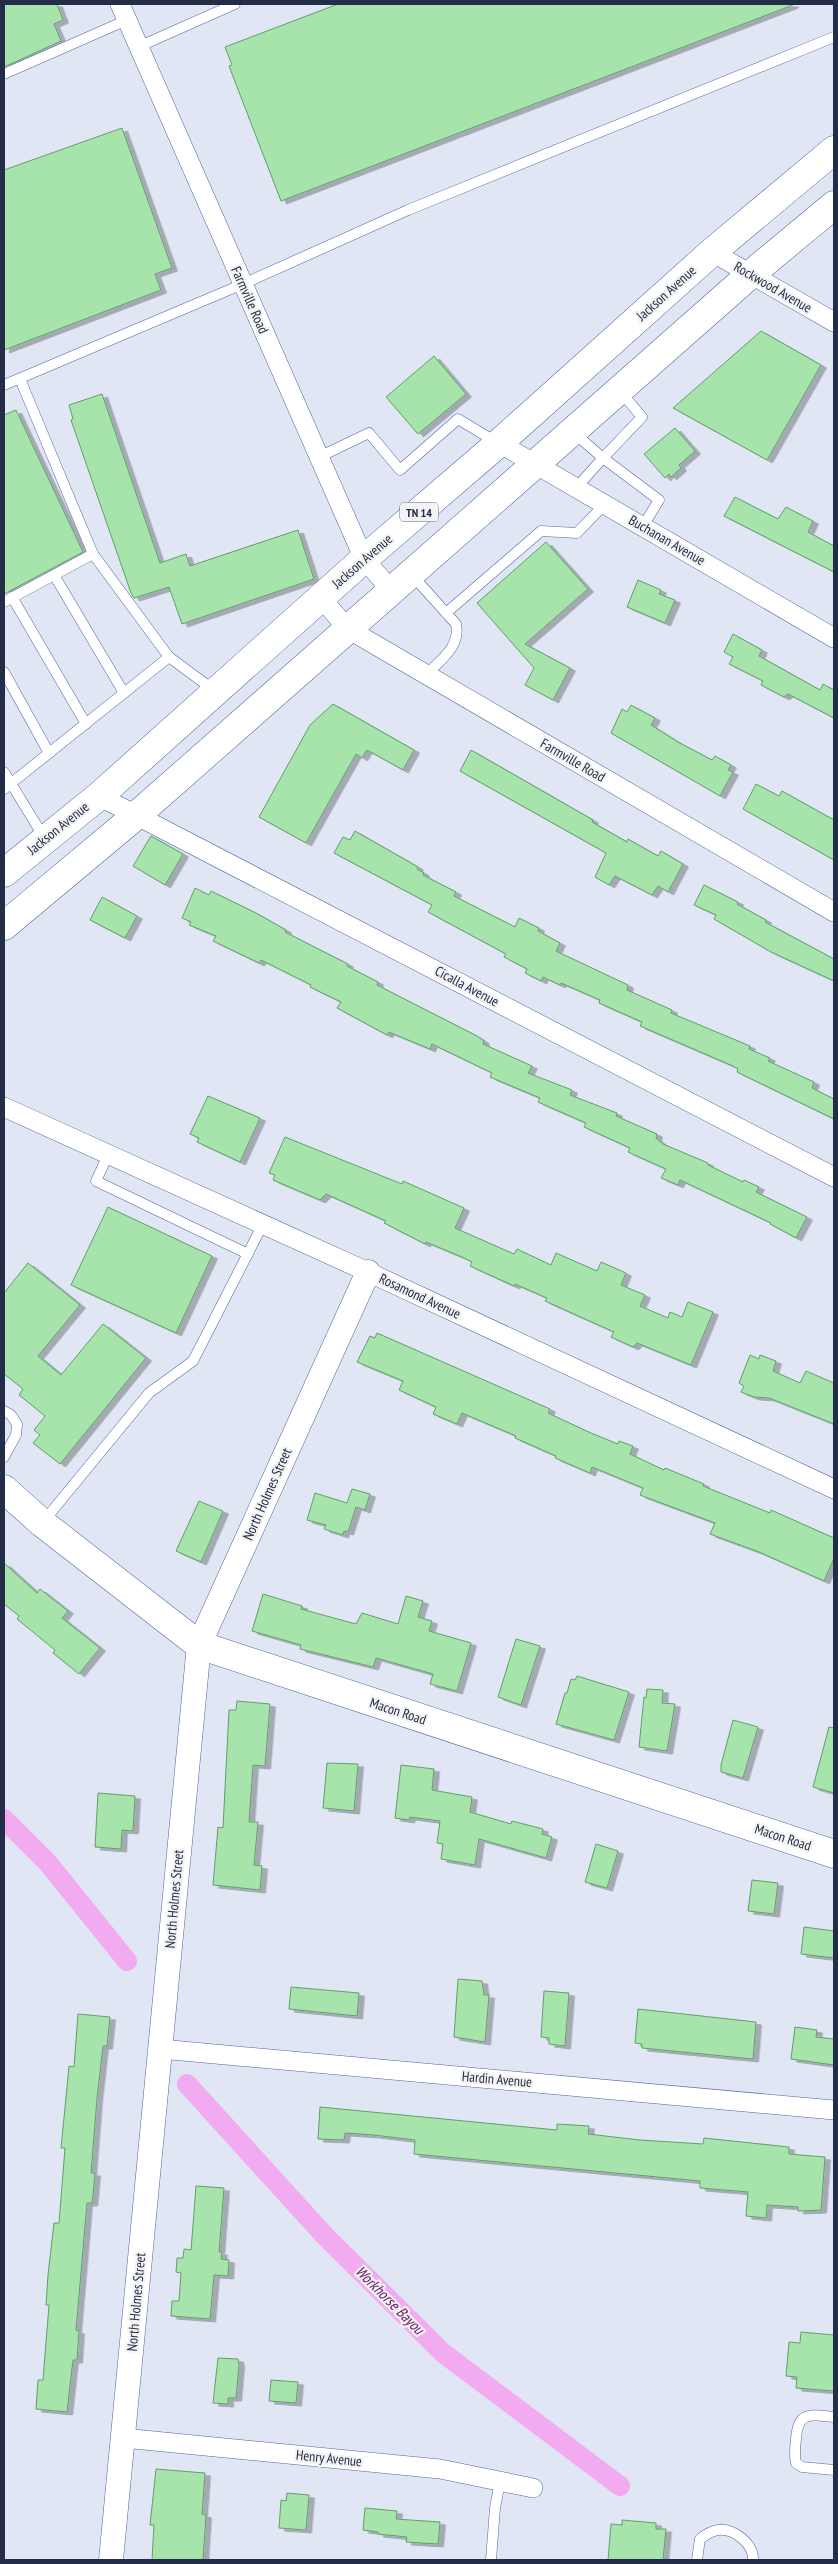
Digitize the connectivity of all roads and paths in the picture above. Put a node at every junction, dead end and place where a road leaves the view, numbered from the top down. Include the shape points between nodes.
1 (235, 4) edge
2 (123, 12) edge
3 (834, 37) edge
4 (138, 47) junction
5 (4, 74) edge
6 (834, 150) edge
7 (834, 205) edge
8 (712, 252) junction
9 (751, 274) junction
10 (243, 284) junction
11 (834, 322) edge
12 (20, 378) junction
13 (4, 385) edge
14 (620, 390) junction
15 (573, 431) junction
16 (499, 443) junction
17 (319, 457) junction
18 (603, 458) junction
19 (536, 464) junction
20 (576, 488) junction
21 (605, 504) junction
22 (643, 526) junction
23 (93, 554) junction
24 (364, 559) junction
25 (54, 575) junction
26 (401, 582) junction
27 (321, 598) junction
28 (8, 599) edge
29 (446, 613) junction
30 (348, 630) junction
31 (834, 638) edge
32 (169, 657) junction
33 (4, 672) edge
34 (426, 675) junction
35 (216, 691) junction
36 (124, 693) junction
37 (86, 724) junction
38 (49, 753) junction
39 (4, 772) edge
40 (7, 787) edge
41 (99, 796) junction
42 (138, 814) junction
43 (45, 839) junction
44 (4, 873) edge
45 (834, 912) edge
46 (4, 926) edge
47 (4, 1108) edge
48 (108, 1154) junction
49 (834, 1177) edge
50 (263, 1224) junction
51 (248, 1254) junction
52 (368, 1272) junction
53 (4, 1411) edge
54 (4, 1457) edge
55 (834, 1489) edge
56 (4, 1490) edge
57 (42, 1523) junction
58 (198, 1645) junction
59 (834, 1854) edge
60 (160, 2048) junction
61 (834, 2110) edge
62 (834, 2417) edge
63 (123, 2438) junction
64 (834, 2470) edge
65 (500, 2481) junction
66 (533, 2488) dead end
67 (111, 2560) edge
68 (491, 2560) edge
69 (696, 2560) edge
70 (753, 2560) edge

1 - 4 lane
2 - 4 street, Farmville Road
2 - 5 lane
3 - 10 lane via 408,210
4 - 10 street, Farmville Road
6 - 8 main road, Jackson Avenue / TN 14
7 - 9 main road
8 - 9 street, Rockwood Avenue
8 - 16 main road, Jackson Avenue / TN 14
9 - 11 street, Rockwood Avenue
9 - 14 main road
10 - 12 lane
10 - 17 street, Farmville Road
12 - 13 lane
12 - 23 lane
14 - 15 main road
14 - 18 lane via 642,417
15 - 18 lane
15 - 19 main road
16 - 17 lane via 458,419 400,470 369,433
16 - 19 street, Buchanan Avenue
16 - 24 main road, Jackson Avenue / TN 14
17 - 24 street, Farmville Road
18 - 20 lane
18 - 22 lane via 659,500
19 - 20 street, Buchanan Avenue
19 - 26 main road
20 - 21 street, Buchanan Avenue
21 - 22 street, Buchanan Avenue
21 - 29 lane via 577,533 541,531
22 - 31 street, Buchanan Avenue
23 - 25 lane
23 - 32 lane
24 - 26 street, Farmville Road
24 - 27 main road, Jackson Avenue / TN 14
25 - 28 lane
25 - 36 lane
26 - 29 lane
26 - 30 main road
27 - 30 street, Farmville Road
27 - 35 main road, Jackson Avenue / TN 14
28 - 37 lane
29 - 34 lane via 456,624 455,645
30 - 34 street, Farmville Road
30 - 42 main road
32 - 35 lane
32 - 36 lane
33 - 38 lane
34 - 45 street, Farmville Road
35 - 41 main road, Jackson Avenue / TN 14
36 - 37 lane
37 - 38 lane
38 - 40 lane
39 - 40 lane
40 - 43 lane
41 - 42 street, Cicalla Avenue
41 - 43 main road, Jackson Avenue / TN 14
42 - 46 main road
42 - 49 street, Cicalla Avenue
43 - 44 main road, Jackson Avenue / TN 14
47 - 48 street, Rosamond Avenue
48 - 50 street, Rosamond Avenue
48 - 51 lane via 96,1181
50 - 51 lane
50 - 52 street, Rosamond Avenue
51 - 57 lane via 193,1361 150,1393
52 - 55 street, Rosamond Avenue
52 - 58 street, North Holmes Street
53 - 54 lane via 17,1424 16,1435
56 - 57 main road, Macon Road
57 - 58 main road, Macon Road
58 - 59 main road, Macon Road
58 - 60 street, North Holmes Street
60 - 61 street, Hardin Avenue
60 - 63 street, North Holmes Street
62 - 64 lane via 810,2415 800,2421 796,2426 795,2454 799,2466
63 - 65 street, Henry Avenue via 408,2465
63 - 67 street, North Holmes Street
65 - 66 street, Henry Avenue
65 - 68 lane
69 - 70 lane via 700,2539 718,2530 731,2532 746,2542

